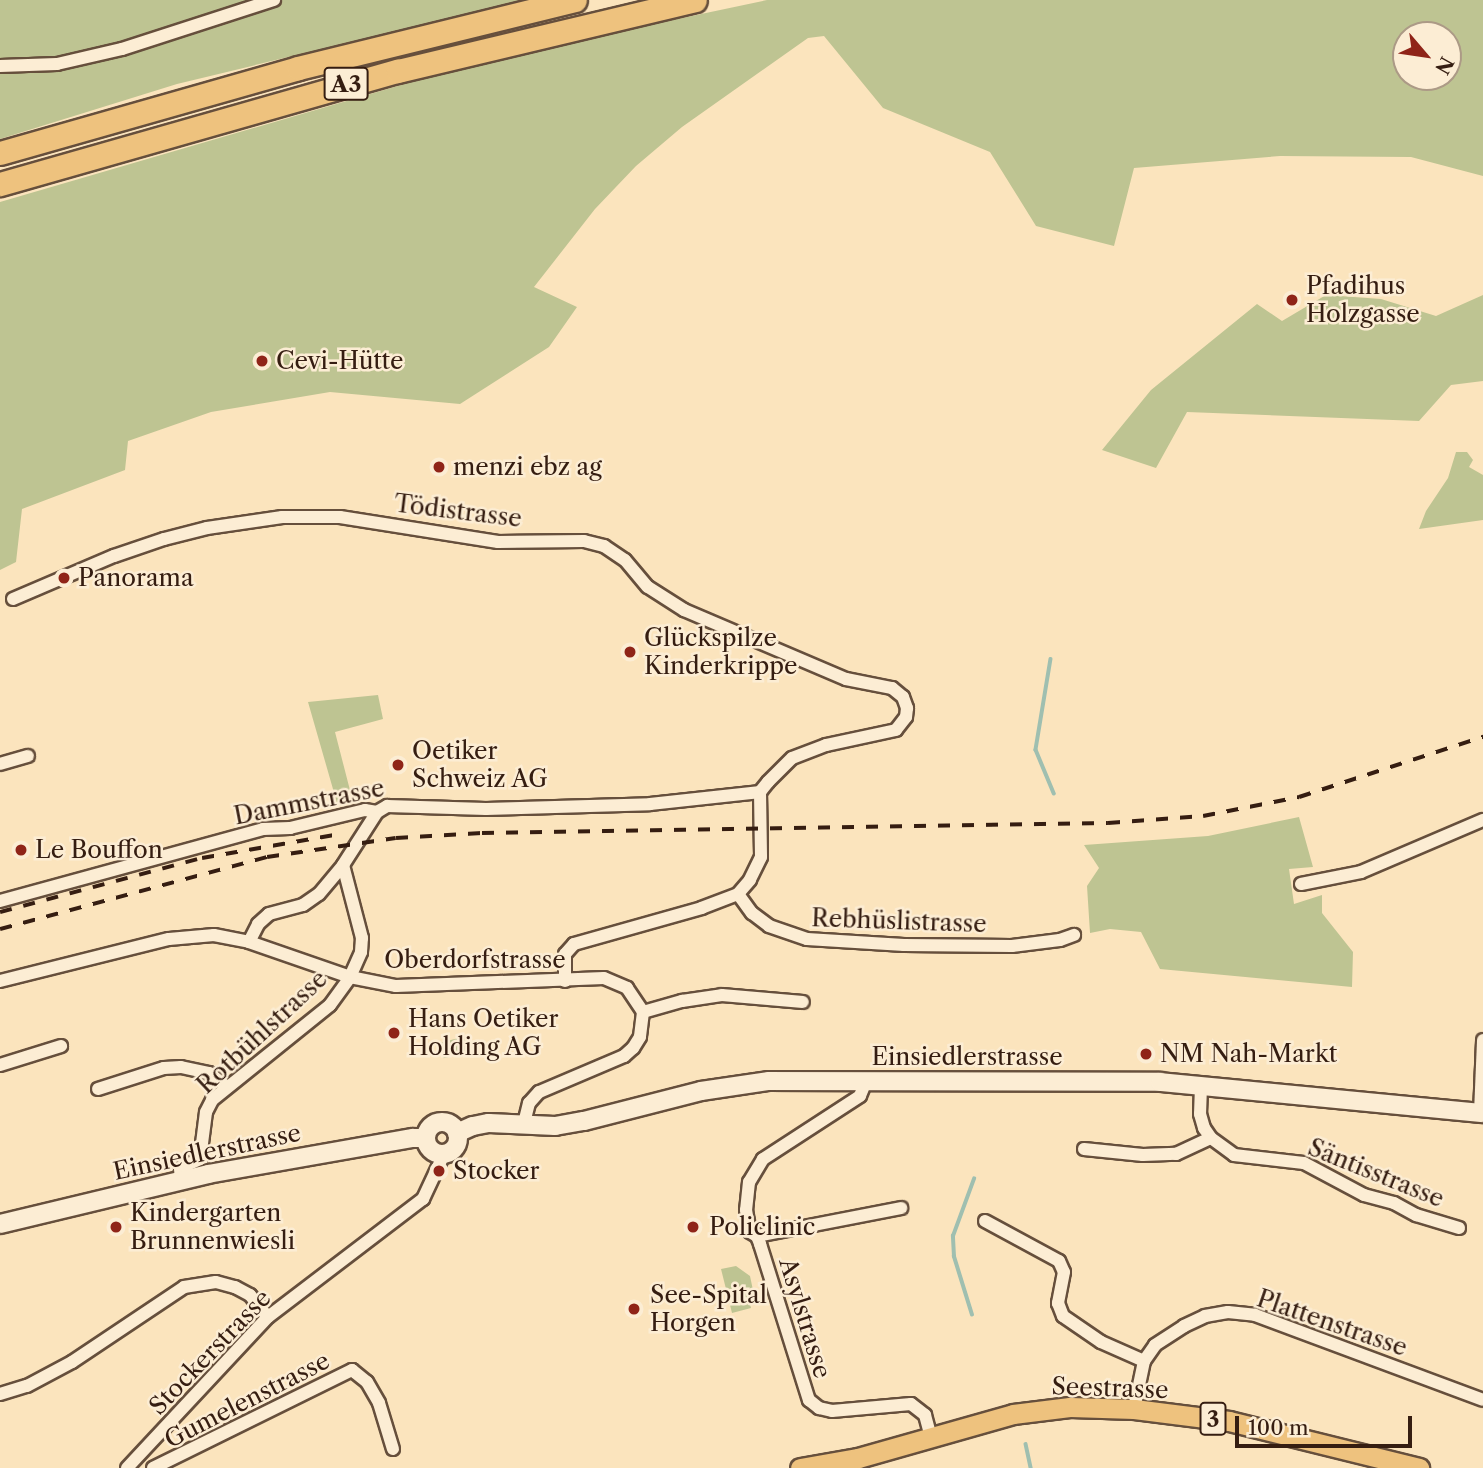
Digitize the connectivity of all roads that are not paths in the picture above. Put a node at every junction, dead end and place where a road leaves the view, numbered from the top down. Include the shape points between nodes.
1 (274, 0) edge
2 (575, 0) edge
3 (695, 0) edge
4 (0, 66) edge
5 (0, 153) edge
6 (0, 184) edge
7 (13, 599) dead end
8 (28, 756) dead end
9 (0, 764) edge
10 (760, 792) junction
11 (377, 812) junction
12 (1483, 820) edge
13 (346, 861) junction
14 (1301, 884) dead end
15 (738, 894) junction
16 (0, 901) edge
17 (1074, 935) dead end
18 (249, 942) junction
19 (350, 977) junction
20 (0, 981) edge
21 (565, 981) junction
22 (803, 1002) dead end
23 (643, 1012) junction
24 (1483, 1040) edge
25 (61, 1046) dead end
26 (0, 1065) edge
27 (866, 1082) junction
28 (1201, 1086) junction
29 (227, 1087) junction
30 (98, 1089) dead end
31 (1481, 1113) edge
32 (524, 1123) junction
33 (457, 1133) junction
34 (426, 1138) junction
35 (1211, 1138) junction
36 (1084, 1149) dead end
37 (444, 1154) junction
38 (181, 1180) junction
39 (901, 1208) dead end
40 (985, 1221) dead end
41 (0, 1224) edge
42 (1460, 1228) dead end
43 (757, 1237) junction
44 (268, 1317) junction
45 (1143, 1362) junction
46 (0, 1394) edge
47 (1483, 1400) edge
48 (1134, 1409) junction
49 (931, 1438) junction
50 (393, 1450) dead end
51 (131, 1464) edge
52 (152, 1468) edge
53 (800, 1468) edge
54 (1419, 1468) edge

1 - 4 street via 57,64
2 - 5 highway, A3 via 298,68
3 - 6 highway, A3 via 373,77
7 - 10 street, Tödistrasse via 164,539 282,517 340,517 498,542 584,541 604,546 625,560 648,587 684,610 846,679 892,688 903,698 906,717 896,730 826,745 792,758
8 - 9 street
10 - 11 street, Dammstrasse via 650,804 486,809 387,806
10 - 15 street via 761,858
11 - 13 street
11 - 16 street, Dammstrasse via 365,810 290,828 262,829
12 - 14 street via 1361,872
13 - 18 street via 319,894 303,905 270,914
13 - 19 street, Rotbühlstrasse via 362,938
15 - 17 street, Rebhüslistrasse via 769,926 807,939 1003,946
15 - 21 street via 574,944 565,954
18 - 19 street, Oberdorfstrasse
18 - 20 street, Oberdorfstrasse via 192,935
19 - 21 street, Oberdorfstrasse via 396,986
19 - 29 street, Rotbühlstrasse via 330,1005
21 - 23 street, Oberdorfstrasse via 604,978 616,982 637,999
22 - 23 street via 722,995 682,1000
23 - 32 street via 640,1037 624,1056 539,1092 529,1103
24 - 31 street
25 - 26 street
27 - 28 main road, Einsiedlerstrasse
27 - 32 main road, Einsiedlerstrasse via 769,1081 701,1091 555,1126
27 - 43 street, Asylstrasse via 860,1096 763,1159 755,1169 745,1198 750,1232
28 - 31 main road, Einsiedlerstrasse
28 - 35 street via 1200,1114
29 - 30 street via 209,1073 181,1067
29 - 38 street, Rotbühlstrasse via 206,1112 200,1159 180,1168
32 - 33 main road, Einsiedlerstrasse via 476,1125
33 - 34 main road via 451,1125 437,1123
33 - 37 main road via 457,1144
34 - 37 main road via 432,1150
34 - 38 main road, Einsiedlerstrasse
35 - 36 street via 1176,1154
35 - 42 street, Säntisstrasse via 1234,1155 1316,1167 1364,1195
37 - 44 street, Stockerstrasse via 423,1199
38 - 41 main road, Einsiedlerstrasse
39 - 43 street
40 - 45 street via 1059,1261 1064,1272 1058,1308 1063,1316 1101,1342
43 - 49 street, Asylstrasse via 813,1405 832,1411 911,1404 925,1415
44 - 46 street via 250,1295 235,1286 216,1282 184,1286 72,1362
44 - 51 street, Stockerstrasse
45 - 47 street, Plattenstrasse via 1155,1345 1184,1326 1205,1316 1241,1314
45 - 48 street
48 - 49 main road, Seestrasse / 3 via 1049,1409
48 - 54 main road, Seestrasse / 3 via 1272,1429
49 - 53 main road, Seestrasse / 3
50 - 52 street, Gumelenstrasse via 379,1403 367,1381 352,1370
51 - 52 street, Gumelenstrasse

